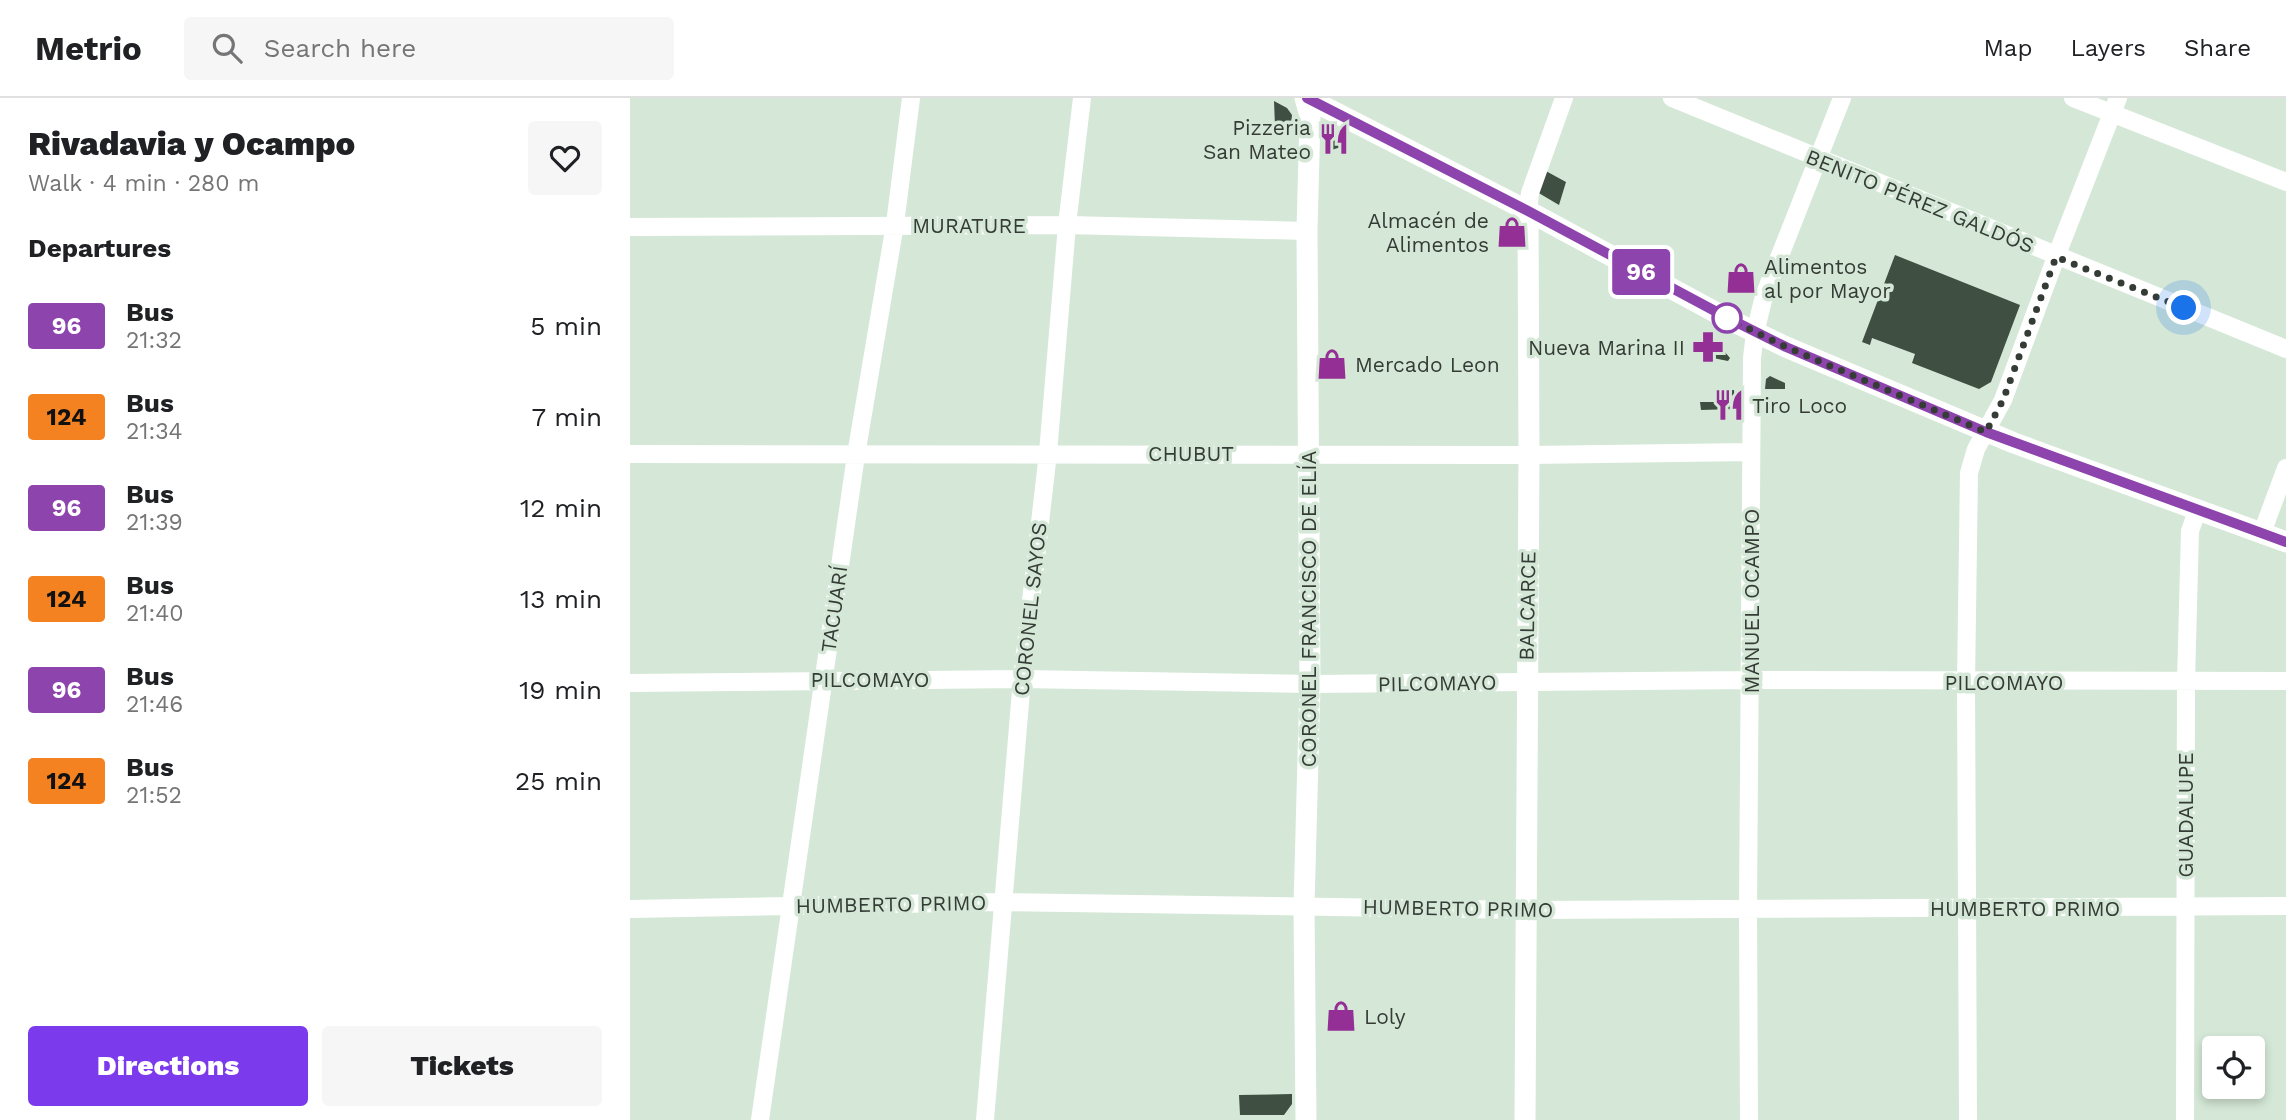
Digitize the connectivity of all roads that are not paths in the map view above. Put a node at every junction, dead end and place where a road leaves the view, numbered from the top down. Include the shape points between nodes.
1 (911, 98) edge
2 (1082, 98) edge
3 (1306, 98) edge
4 (1564, 98) edge
5 (1672, 98) edge
6 (1842, 98) edge
7 (2073, 98) edge
8 (2115, 106) edge
9 (1818, 159) junction
10 (2286, 182) edge
11 (1528, 211) junction
12 (895, 224) junction
13 (1068, 225) junction
14 (630, 227) edge
15 (1307, 231) junction
16 (2056, 257) junction
17 (1755, 332) junction
18 (2286, 349) edge
19 (1986, 432) junction
20 (1751, 452) junction
21 (1048, 453) junction
22 (1309, 453) junction
23 (630, 454) edge
24 (856, 455) junction
25 (1529, 455) junction
26 (2286, 468) edge
27 (2197, 511) junction
28 (2262, 533) junction
29 (2286, 542) edge
30 (824, 679) junction
31 (1022, 679) junction
32 (1752, 680) junction
33 (2286, 681) edge
34 (1526, 682) junction
35 (1966, 682) junction
36 (2186, 682) junction
37 (630, 683) edge
38 (1310, 684) junction
39 (1003, 902) junction
40 (792, 906) junction
41 (1304, 906) junction
42 (2185, 906) junction
43 (2286, 906) edge
44 (1968, 908) junction
45 (630, 909) edge
46 (1748, 909) junction
47 (1525, 910) junction
48 (760, 1120) edge
49 (985, 1120) edge
50 (1306, 1120) edge
51 (1525, 1120) edge
52 (1749, 1120) edge
53 (1968, 1120) edge
54 (2185, 1120) edge

1 - 12 street, TACUARÍ
2 - 13 street, CORONEL SAYOS
3 - 11 street
3 - 15 street, CORONEL FRANCISCO DE ELÍA via 1310,116
4 - 11 street, BALCARCE via 1530,192
5 - 9 street, BENITO PÉREZ GALDÓS
6 - 9 street, MANUEL OCAMPO
7 - 8 street
8 - 10 street
8 - 16 street
9 - 16 street, BENITO PÉREZ GALDÓS
9 - 17 street, MANUEL OCAMPO via 1764,296
11 - 17 street
11 - 25 street, BALCARCE
12 - 13 street, MURATURE
12 - 14 street, MURATURE
12 - 24 street, TACUARÍ
13 - 15 street, MURATURE
13 - 21 street, CORONEL SAYOS
15 - 22 street, CORONEL FRANCISCO DE ELÍA
16 - 18 street, BENITO PÉREZ GALDÓS
16 - 19 street via 2003,400
17 - 19 street
17 - 20 street, MANUEL OCAMPO
19 - 27 street
19 - 35 street via 1969,473
20 - 25 street, CHUBUT
20 - 32 street, MANUEL OCAMPO
21 - 22 street, CHUBUT
21 - 24 street, CHUBUT
21 - 31 street, CORONEL SAYOS
22 - 25 street, CHUBUT
22 - 38 street, CORONEL FRANCISCO DE ELÍA
23 - 24 street, CHUBUT
24 - 30 street, TACUARÍ
25 - 34 street, BALCARCE
26 - 28 street
27 - 28 street
27 - 36 street, GUADALUPE via 2190,531
28 - 29 street
30 - 31 street, PILCOMAYO
30 - 37 street, PILCOMAYO
30 - 40 street, TACUARÍ
31 - 38 street, PILCOMAYO
31 - 39 street, CORONEL SAYOS
32 - 34 street, PILCOMAYO
32 - 35 street, PILCOMAYO
32 - 46 street, MANUEL OCAMPO
33 - 36 street, PILCOMAYO
34 - 38 street, PILCOMAYO
34 - 47 street, BALCARCE
35 - 36 street, PILCOMAYO
35 - 44 street
36 - 42 street, GUADALUPE
38 - 41 street, CORONEL FRANCISCO DE ELÍA
39 - 40 street, HUMBERTO PRIMO
39 - 41 street, HUMBERTO PRIMO
39 - 49 street, CORONEL SAYOS
40 - 45 street, HUMBERTO PRIMO
40 - 48 street, TACUARÍ
41 - 47 street, HUMBERTO PRIMO
41 - 50 street, CORONEL FRANCISCO DE ELÍA
42 - 43 street, HUMBERTO PRIMO
42 - 44 street, HUMBERTO PRIMO
42 - 54 street, GUADALUPE
44 - 46 street, HUMBERTO PRIMO
44 - 53 street
46 - 47 street, HUMBERTO PRIMO
46 - 52 street, MANUEL OCAMPO
47 - 51 street, BALCARCE

